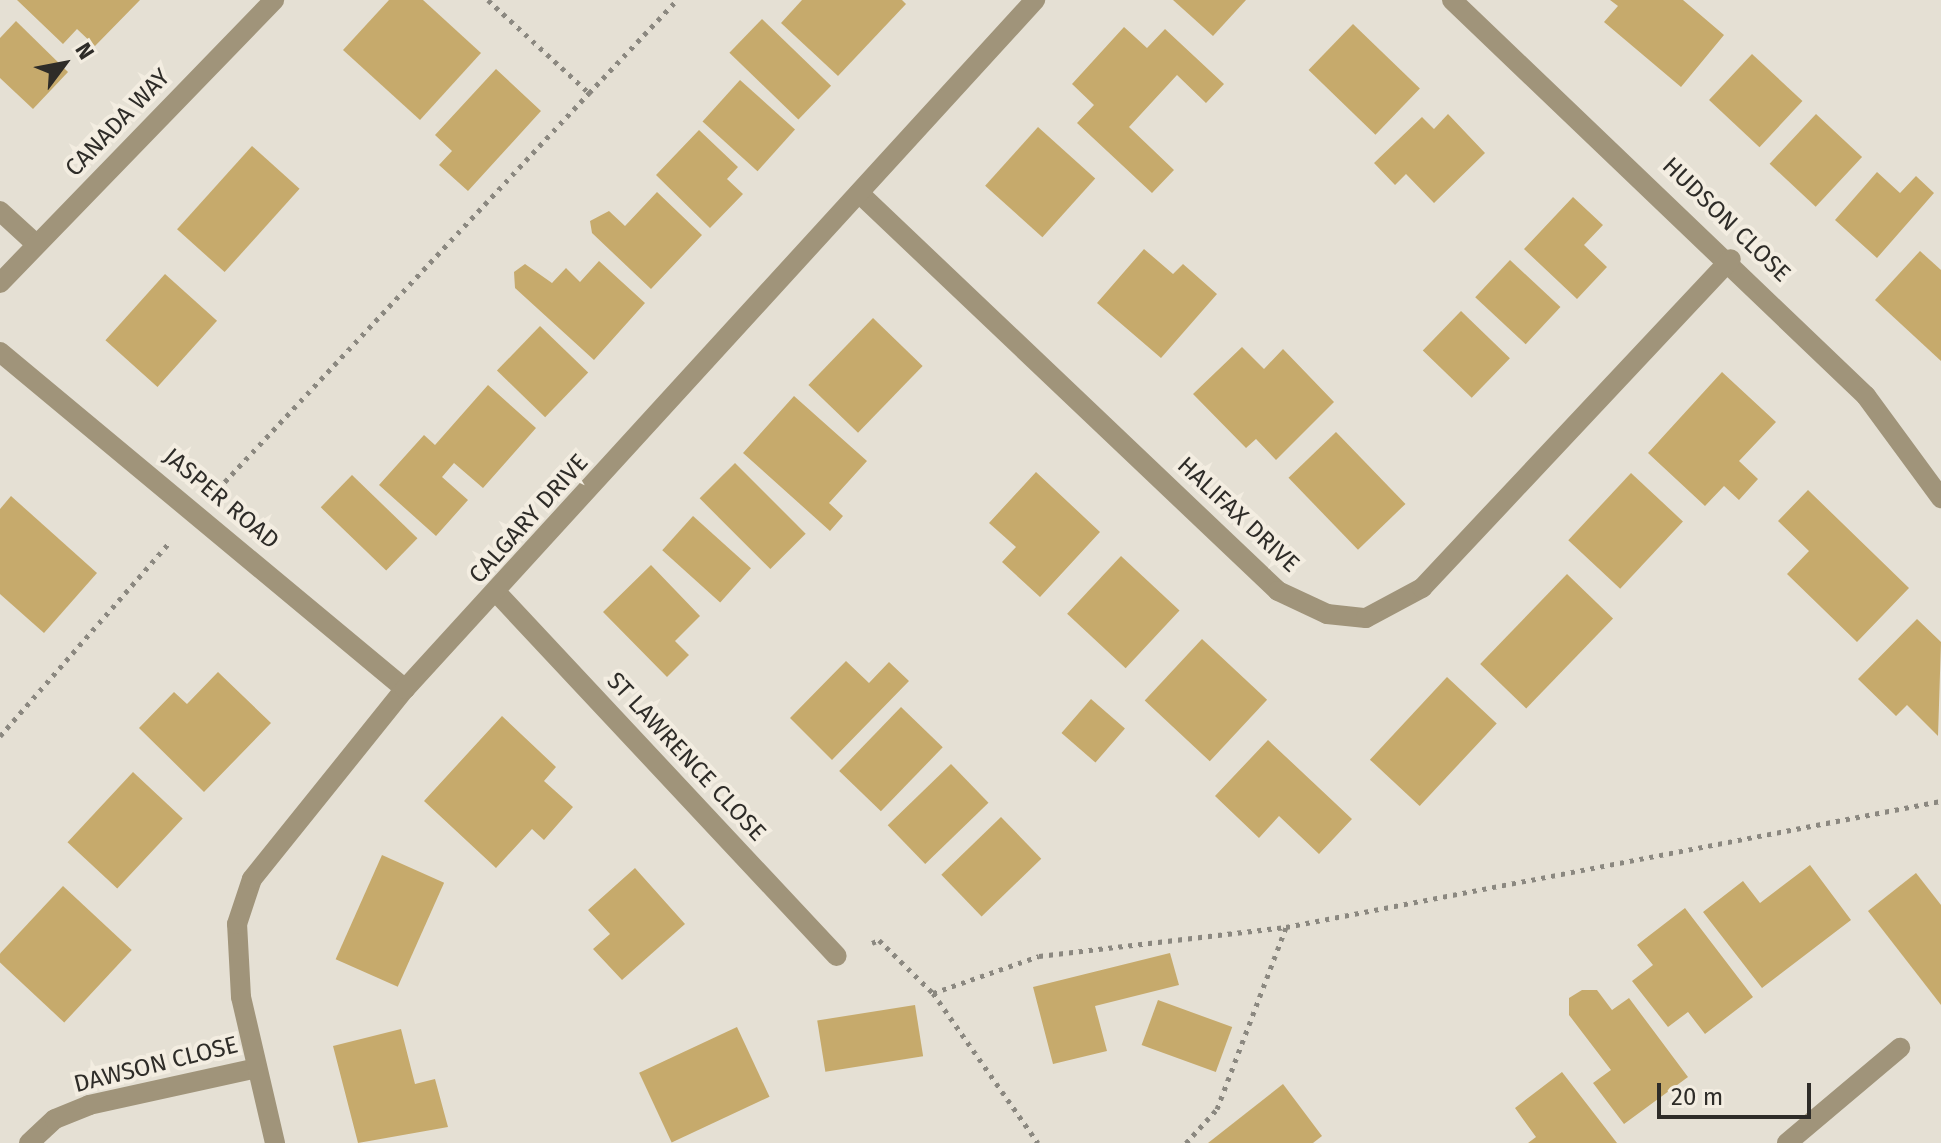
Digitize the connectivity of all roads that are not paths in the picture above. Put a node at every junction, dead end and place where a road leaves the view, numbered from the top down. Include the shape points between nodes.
1 (274, 0) edge
2 (1035, 0) edge
3 (1452, 0) edge
4 (859, 193) junction
5 (0, 211) edge
6 (36, 244) junction
7 (1731, 259) junction
8 (0, 283) edge
9 (0, 352) edge
10 (1941, 498) edge
11 (497, 593) junction
12 (405, 689) junction
13 (837, 956) road end
14 (1900, 1048) dead end
15 (257, 1068) junction
16 (29, 1143) edge
17 (275, 1143) edge
18 (1787, 1143) edge

1 - 6 street, CANADA WAY
2 - 4 street, CALGARY DRIVE
3 - 7 street, HUDSON CLOSE
4 - 7 street, HALIFAX DRIVE via 1278,591 1327,614 1366,618 1422,588
4 - 11 street, CALGARY DRIVE
5 - 6 street
6 - 8 street, CANADA WAY
7 - 10 street, HUDSON CLOSE via 1866,396
9 - 12 street, JASPER ROAD
11 - 12 street, CALGARY DRIVE
11 - 13 street, ST LAWRENCE CLOSE
12 - 15 street, CALGARY DRIVE via 252,879 237,924 241,997
14 - 18 street
15 - 16 street, DAWSON CLOSE via 89,1105 55,1119
15 - 17 street, CALGARY DRIVE

